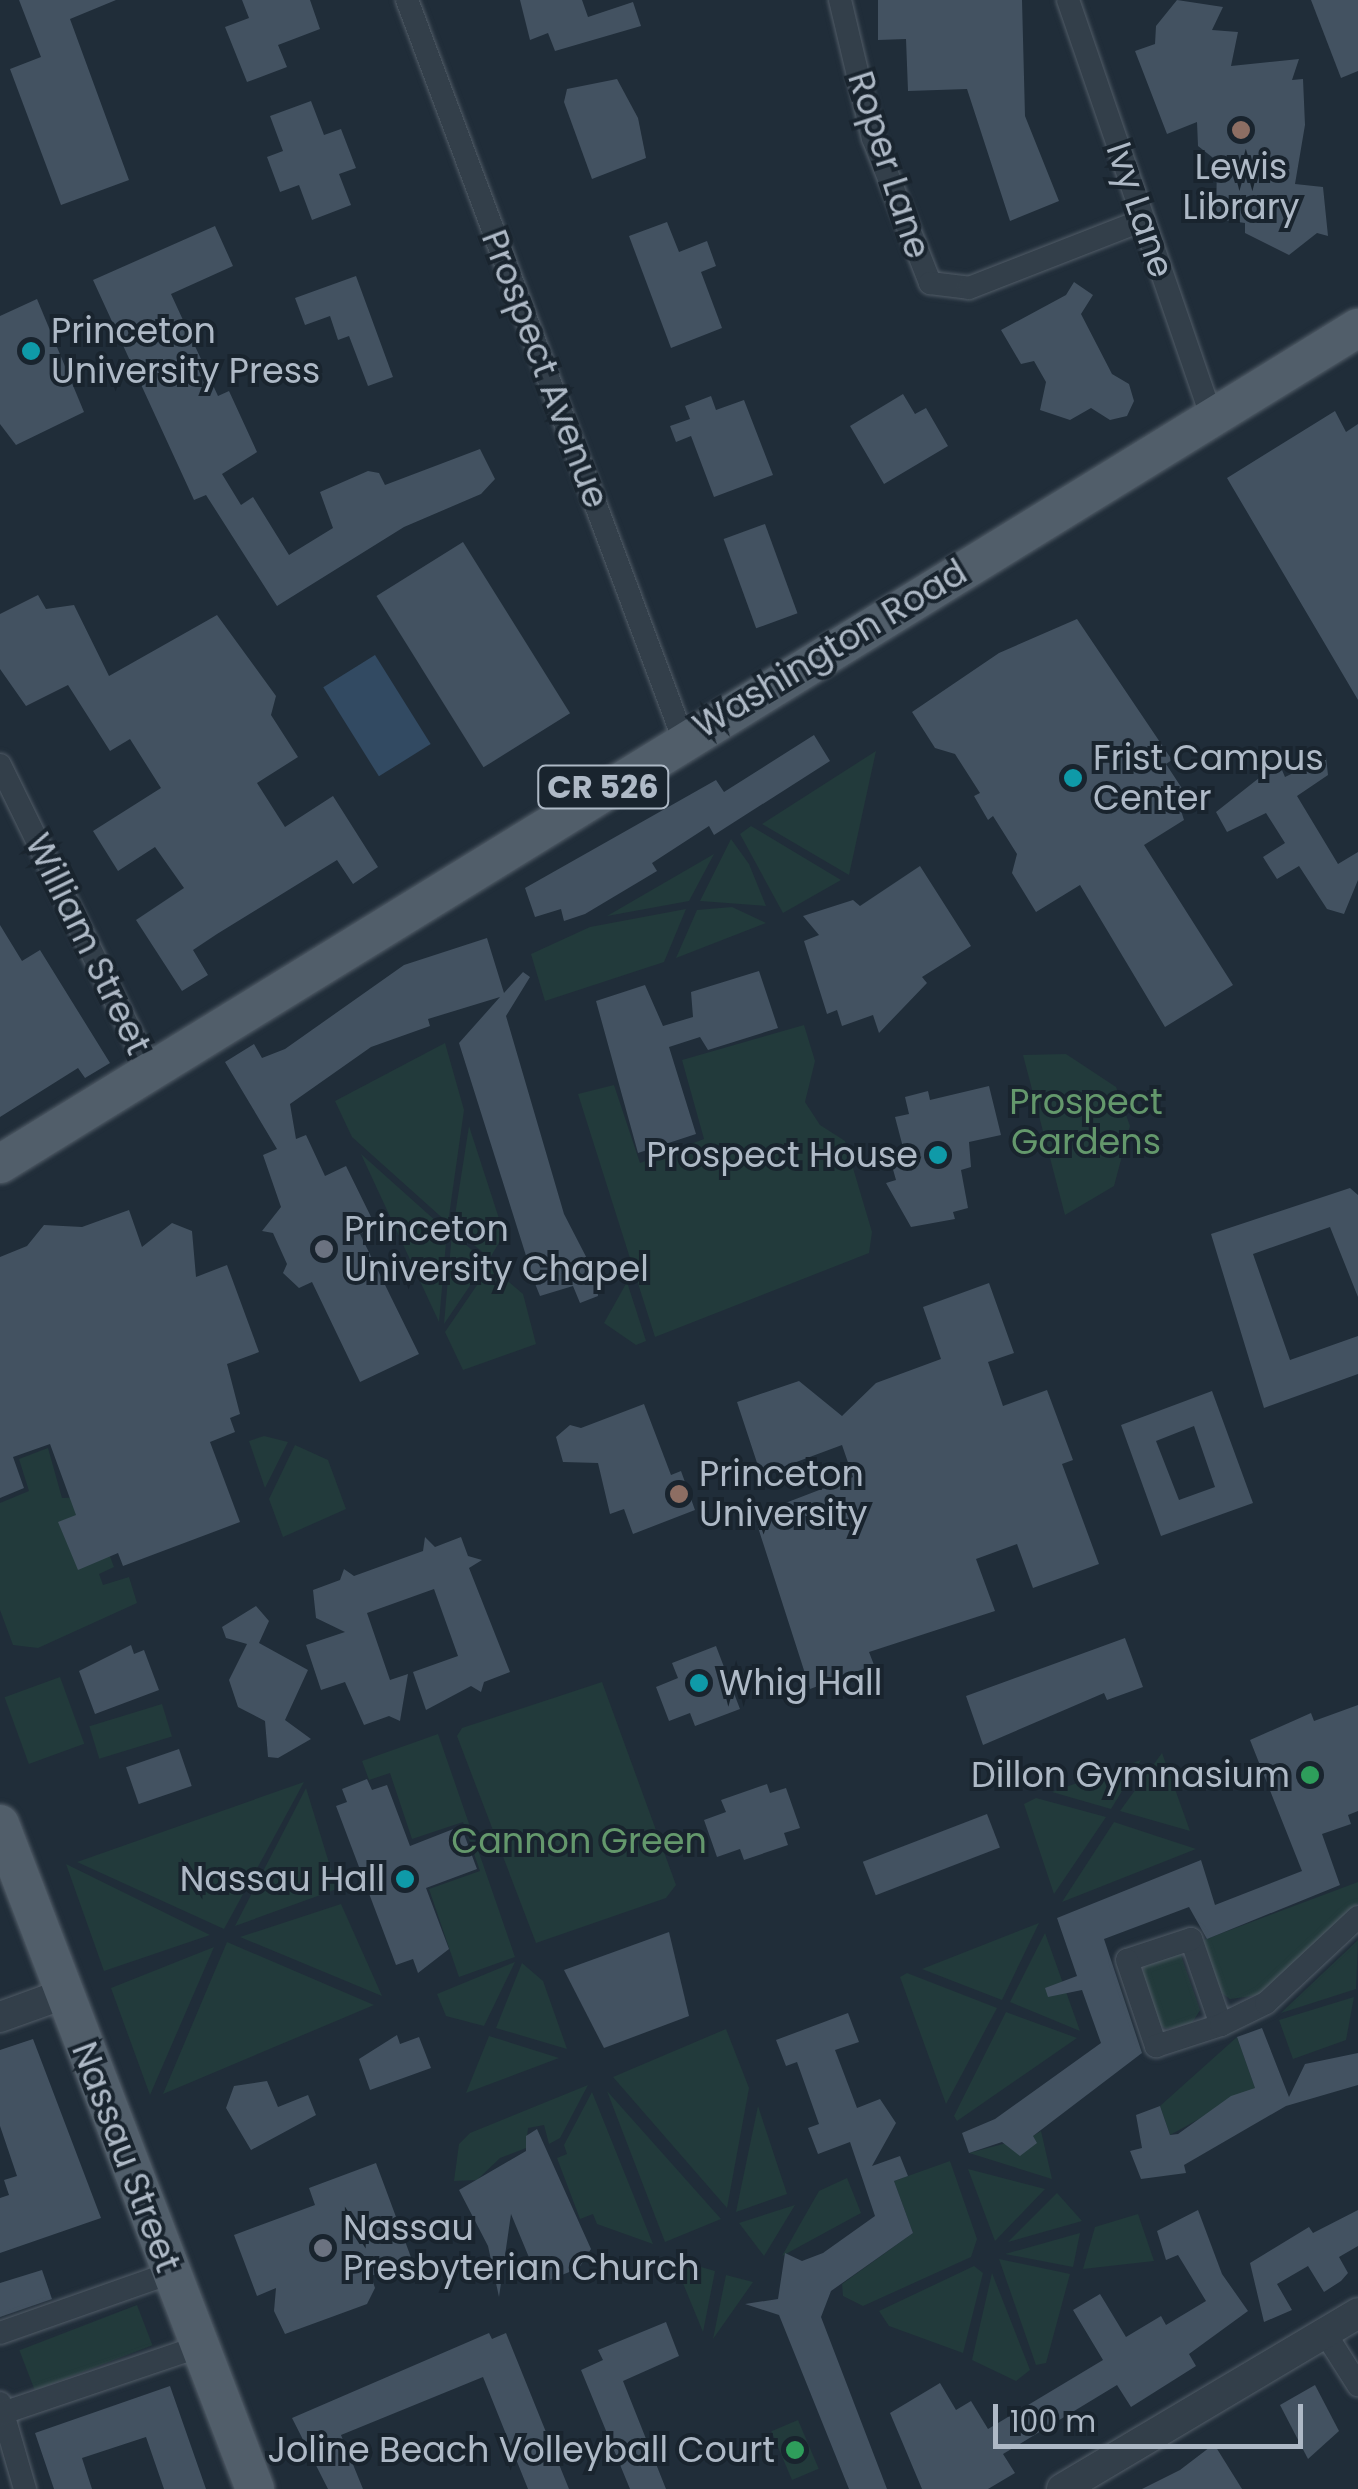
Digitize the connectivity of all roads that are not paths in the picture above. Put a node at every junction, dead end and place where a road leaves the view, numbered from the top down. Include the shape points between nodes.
1 (406, 0) edge
2 (840, 0) edge
3 (1068, 0) edge
4 (1143, 220) junction
5 (1358, 328) edge
6 (1212, 420) junction
7 (683, 738) junction
8 (0, 765) edge
9 (150, 1069) junction
10 (0, 1164) edge
11 (0, 1824) edge
12 (1358, 1917) edge
13 (64, 1994) junction
14 (0, 2017) edge
15 (1221, 2025) junction
16 (170, 2273) junction
17 (1358, 2313) edge
18 (0, 2333) edge
19 (1325, 2334) junction
20 (198, 2347) junction
21 (1358, 2385) edge
22 (2, 2408) edge
23 (25, 2482) edge
24 (255, 2489) edge
25 (1062, 2489) edge

1 - 7 street, Prospect Avenue
2 - 4 street, Roper Lane via 873,138 930,283 969,288
3 - 4 street, Ivy Lane
4 - 6 street, Ivy Lane
5 - 6 main road, Washington Road / CR 526
6 - 7 main road, Washington Road / CR 526
7 - 9 main road, Washington Road / CR 526
8 - 9 street, William Street
9 - 10 main road, Washington Road / CR 526
11 - 13 main road, Nassau Street
12 - 15 street via 1266,2004
13 - 14 street
13 - 16 main road, Nassau Street
15 - 15 street via 1156,2046 1127,1960 1191,1940
16 - 18 street
16 - 20 main road, Nassau Street
17 - 19 street
19 - 21 street
19 - 25 street
20 - 22 street
20 - 24 main road, Nassau Street
22 - 23 street

